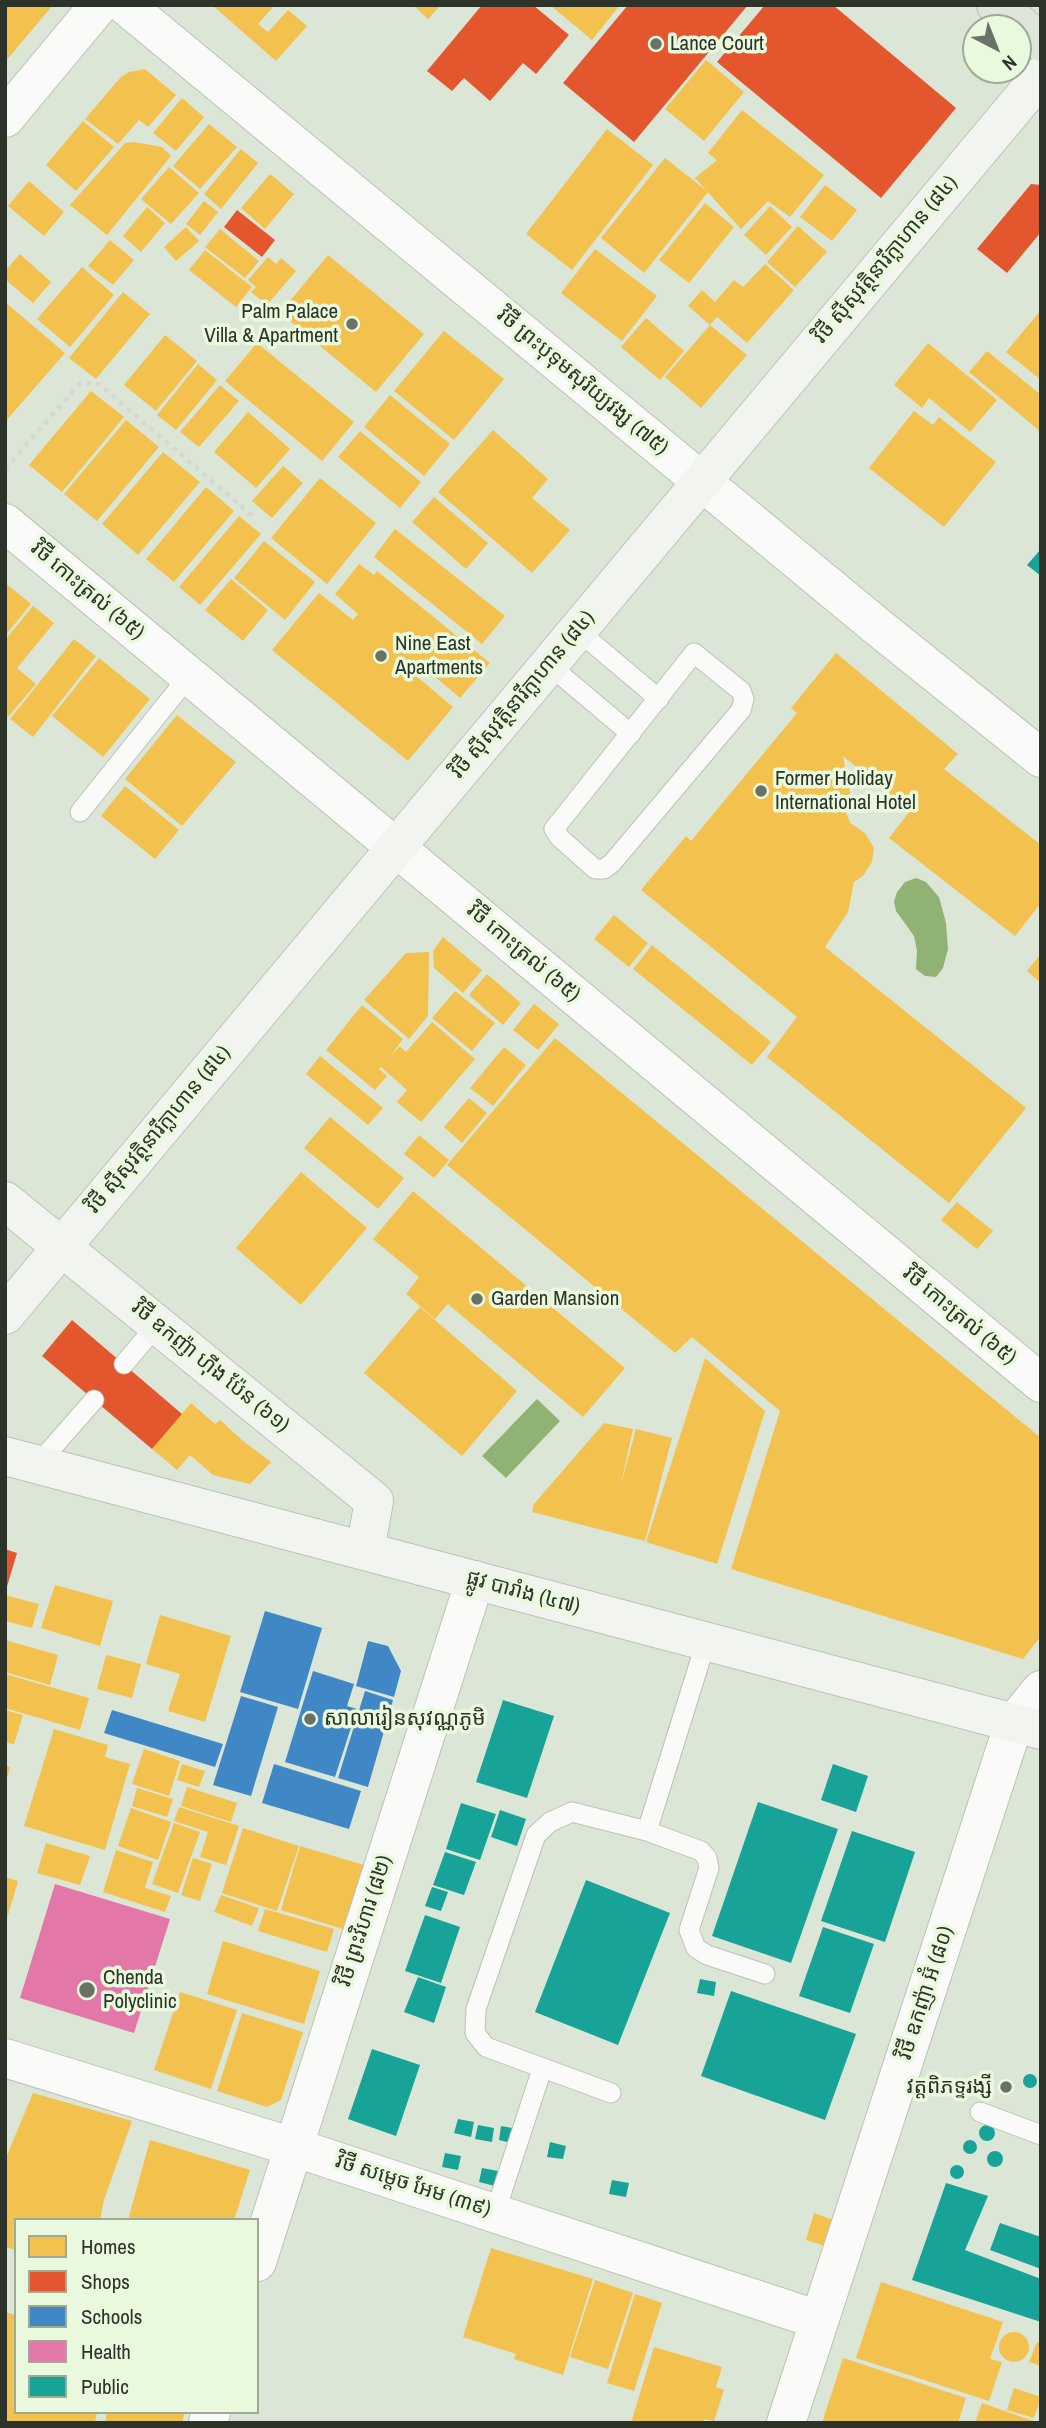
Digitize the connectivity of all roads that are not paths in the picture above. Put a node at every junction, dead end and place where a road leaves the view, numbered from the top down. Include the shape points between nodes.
1 (99, 5) edge
2 (125, 5) edge
3 (996, 5) edge
4 (1041, 42) edge
5 (1041, 76) edge
6 (5, 118) edge
7 (702, 481) junction
8 (5, 523) edge
9 (577, 630) junction
10 (548, 664) junction
11 (189, 676) junction
12 (659, 699) junction
13 (631, 734) junction
14 (1041, 758) edge
15 (80, 812) dead end
16 (396, 847) junction
17 (5, 1201) edge
18 (62, 1247) junction
19 (5, 1315) edge
20 (157, 1325) junction
21 (124, 1364) dead end
22 (1041, 1383) edge
23 (94, 1400) dead end
24 (14, 1461) edge
25 (365, 1551) junction
26 (475, 1580) junction
27 (706, 1642) junction
28 (1041, 1690) edge
29 (1028, 1726) edge
30 (647, 1831) junction
31 (765, 1974) dead end
32 (5, 2058) edge
33 (542, 2069) junction
34 (611, 2094) dead end
35 (980, 2112) dead end
36 (1041, 2135) edge
37 (293, 2147) junction
38 (495, 2213) junction
39 (259, 2256) edge
40 (819, 2320) junction
41 (786, 2423) edge

1 - 6 street
2 - 7 street, វិថី ព្រះបុទុមសុរិយ្យវង្ស (៧៥)
3 - 4 highway
5 - 7 street, វិថី ស៊ីសុវត្ថិនារីក្លាហាន (៨៤)
7 - 9 street, វិថី ស៊ីសុវត្ថិនារីក្លាហាន (៨៤)
7 - 14 street, វិថី ព្រះបុទុមសុរិយ្យវង្ស (៧៥)
8 - 11 street, វិថី កោះត្រល់ (៦៥)
9 - 10 street, វិថី ស៊ីសុវត្ថិនារីក្លាហាន (៨៤)
9 - 12 lane
10 - 13 lane
10 - 16 street, វិថី ស៊ីសុវត្ថិនារីក្លាហាន (៨៤)
11 - 15 lane
11 - 16 street, វិថី កោះត្រល់ (៦៥)
12 - 13 lane
12 - 13 lane via 694,653 741,691 744,699 741,710 612,863 595,869 554,829
16 - 18 street, វិថី ស៊ីសុវត្ថិនារីក្លាហាន (៨៤)
16 - 22 street, វិថី កោះត្រល់ (៦៥)
17 - 18 street, វិថី ឧកញ៉ា ហ៊ីង ប៉ែន (៦១)
18 - 19 street, វិថី ស៊ីសុវត្ថិនារីក្លាហាន (៨៤)
18 - 20 street, វិថី ឧកញ៉ា ហ៊ីង ប៉ែន (៦១)
20 - 21 lane
20 - 25 street, វិថី ឧកញ៉ា ហ៊ីង ប៉ែន (៦១) via 374,1501
23 - 24 lane
24 - 25 street, ផ្លូវ បារាំង (៤៧)
25 - 26 street, ផ្លូវ បារាំង (៤៧)
26 - 27 street, ផ្លូវ បារាំង (៤៧)
26 - 37 street, វិថី ព្រះវិហារ (៨២)
27 - 29 street, ផ្លូវ បារាំង (៤៧)
27 - 30 lane
28 - 29 street
29 - 40 street, វិថី ឧកញ៉ា អ៊ំ (៨០)
30 - 31 lane via 707,1858 709,1868 689,1930 696,1948
30 - 33 lane via 572,1812 536,1835 476,2009 475,2033 486,2048
32 - 37 street, វិថី សម្តេច អែម (៣៩)
33 - 34 lane
33 - 38 lane
35 - 36 lane
37 - 38 street, វិថី សម្តេច អែម (៣៩)
37 - 39 street, វិថី ព្រះវិហារ (៨២)
38 - 40 street, វិថី សម្តេច អែម (៣៩)
40 - 41 street, វិថី ឧកញ៉ា អ៊ំ (៨០)

